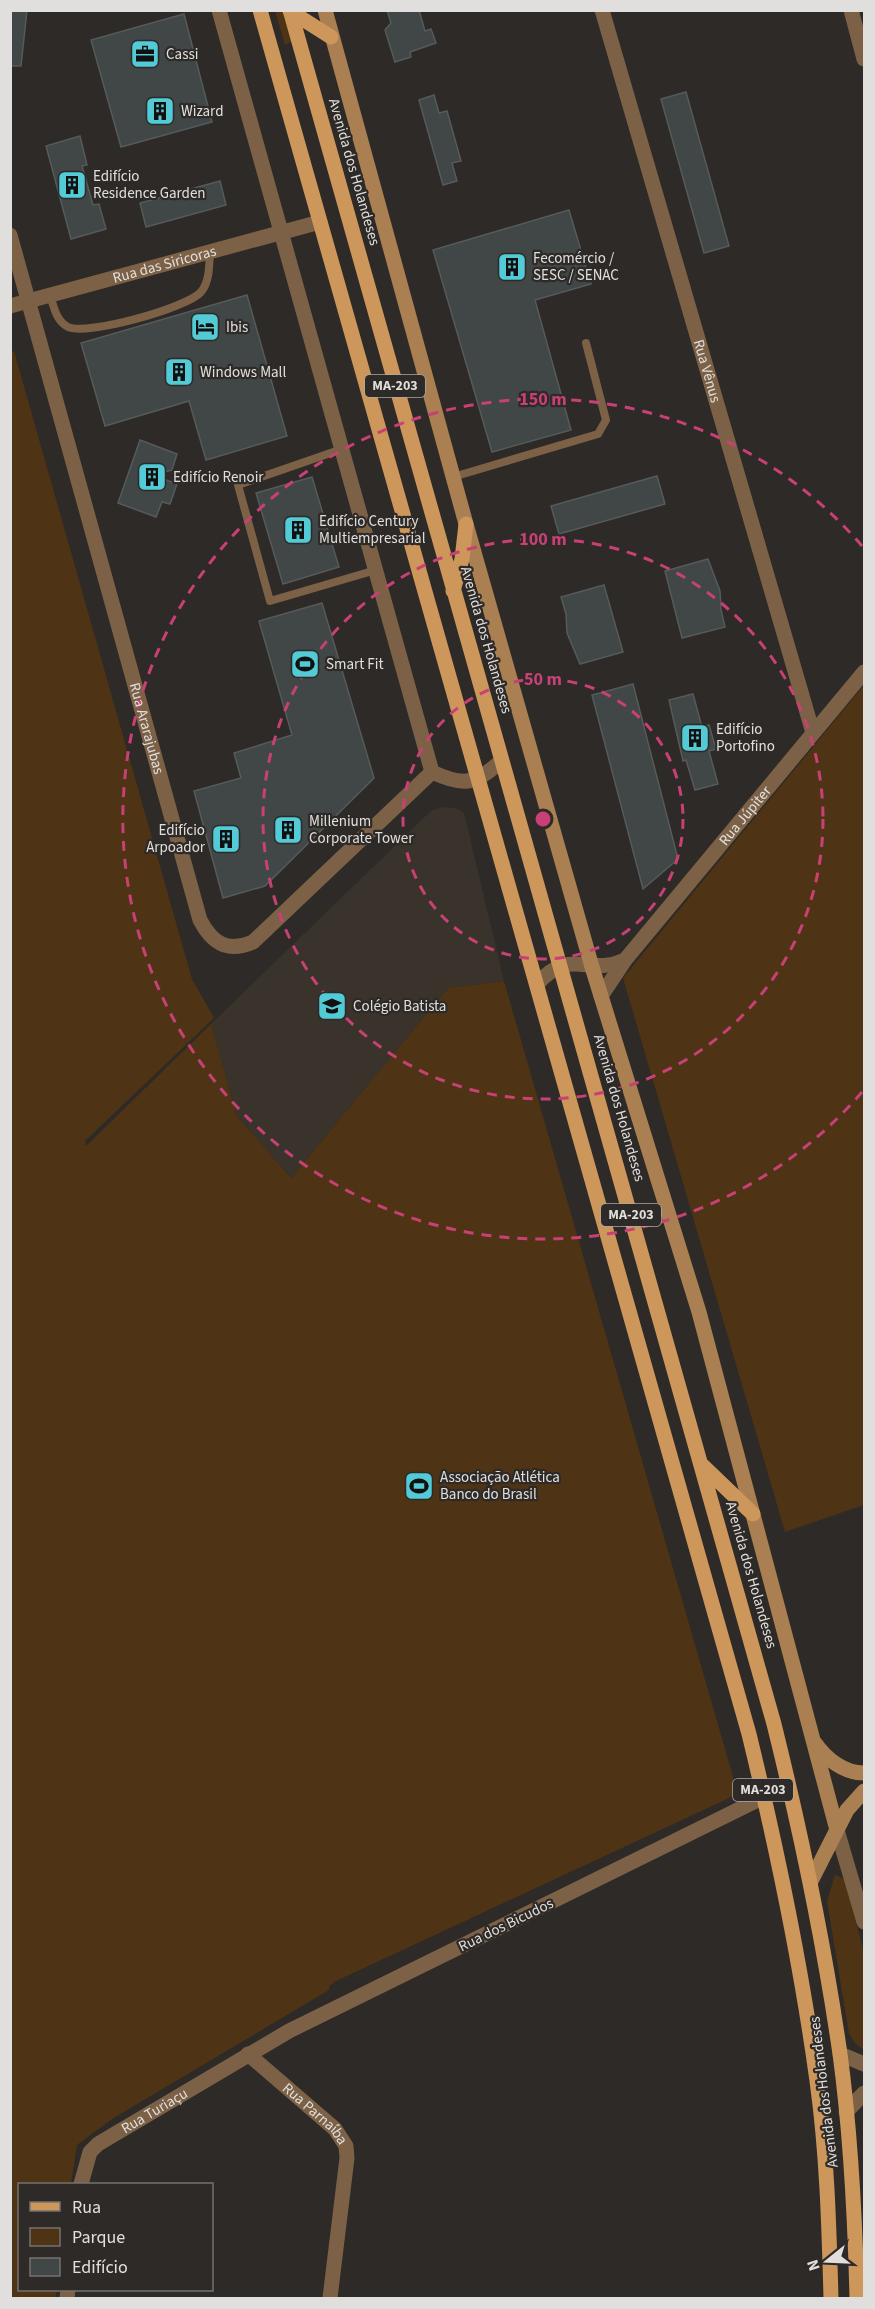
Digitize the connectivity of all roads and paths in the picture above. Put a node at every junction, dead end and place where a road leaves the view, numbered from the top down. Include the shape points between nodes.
1 (219, 10) edge
2 (260, 10) edge
3 (290, 10) edge
4 (324, 10) edge
5 (602, 10) edge
6 (851, 10) edge
7 (331, 37) junction
8 (864, 59) edge
9 (320, 222) junction
10 (282, 232) junction
11 (10, 235) edge
12 (210, 252) junction
13 (50, 296) junction
14 (29, 301) junction
15 (10, 306) edge
16 (586, 343) dead end
17 (342, 449) junction
18 (453, 477) junction
19 (466, 524) junction
20 (376, 570) junction
21 (453, 591) junction
22 (864, 672) edge
23 (813, 734) junction
24 (501, 761) junction
25 (432, 772) junction
26 (478, 779) junction
27 (625, 960) junction
28 (559, 967) junction
29 (592, 967) junction
30 (537, 984) junction
31 (601, 996) junction
32 (701, 1464) junction
33 (753, 1514) junction
34 (811, 1736) junction
35 (864, 1773) edge
36 (864, 1791) edge
37 (764, 1797) junction
38 (837, 1830) junction
39 (811, 1881) junction
40 (864, 1922) edge
41 (248, 2054) junction
42 (840, 2054) junction
43 (864, 2064) edge
44 (864, 2093) edge
45 (846, 2112) junction
46 (81, 2183) edge
47 (330, 2298) edge
48 (831, 2298) edge
49 (857, 2298) edge

1 - 10 street
2 - 9 main road, Avenida dos Holandeses / MA-203
3 - 7 main road
3 - 21 main road, Avenida dos Holandeses / MA-203
4 - 7 main road, Avenida dos Holandeses
5 - 23 street, Rua Vênus
6 - 8 street
7 - 18 main road, Avenida dos Holandeses
9 - 10 street, Rua das Siricoras
9 - 26 main road, Avenida dos Holandeses / MA-203
10 - 12 street, Rua das Siricoras
10 - 17 street
11 - 14 street, Rua Ararajubas
12 - 13 street, Rua das Siricoras
12 - 13 lane via 206,282 198,295 116,324 73,329 56,313
13 - 14 street, Rua das Siricoras
14 - 15 street, Rua das Siricoras
14 - 25 street, Rua Ararajubas via 197,909 207,933 230,947 253,942
16 - 18 lane via 606,420 598,434
17 - 20 street
17 - 20 lane via 238,485 270,601
18 - 19 main road, Avenida dos Holandeses
19 - 21 main road
19 - 29 main road, Avenida dos Holandeses
20 - 25 street
21 - 24 main road, Avenida dos Holandeses / MA-203
22 - 23 street, Rua Júpiter
23 - 27 street, Rua Júpiter
24 - 26 street
24 - 28 main road, Avenida dos Holandeses / MA-203
25 - 26 street via 455,782
26 - 30 main road, Avenida dos Holandeses / MA-203
27 - 29 street
27 - 31 street, Rua Júpiter
28 - 29 street via 577,963
28 - 30 street
28 - 32 main road, Avenida dos Holandeses / MA-203
29 - 31 main road, Avenida dos Holandeses
30 - 37 main road, Avenida dos Holandeses / MA-203
31 - 33 main road, Avenida dos Holandeses via 699,1311
32 - 33 main road
32 - 39 main road, Avenida dos Holandeses / MA-203 via 774,1724
33 - 34 main road, Avenida dos Holandeses
34 - 35 main road via 835,1763
34 - 38 main road, Avenida dos Holandeses
36 - 38 main road via 847,1810
37 - 41 street, Rua dos Bicudos
37 - 48 main road, Avenida dos Holandeses / MA-203 via 784,1887 817,2083
38 - 39 main road
38 - 40 street
39 - 42 main road, Avenida dos Holandeses / MA-203
41 - 46 street, Rua Turiaçu via 98,2144 90,2152
41 - 47 street, Rua Parnaíba via 335,2129 346,2146
42 - 43 street
42 - 45 main road, Avenida dos Holandeses / MA-203
44 - 45 street
45 - 49 main road, Avenida dos Holandeses / MA-203

